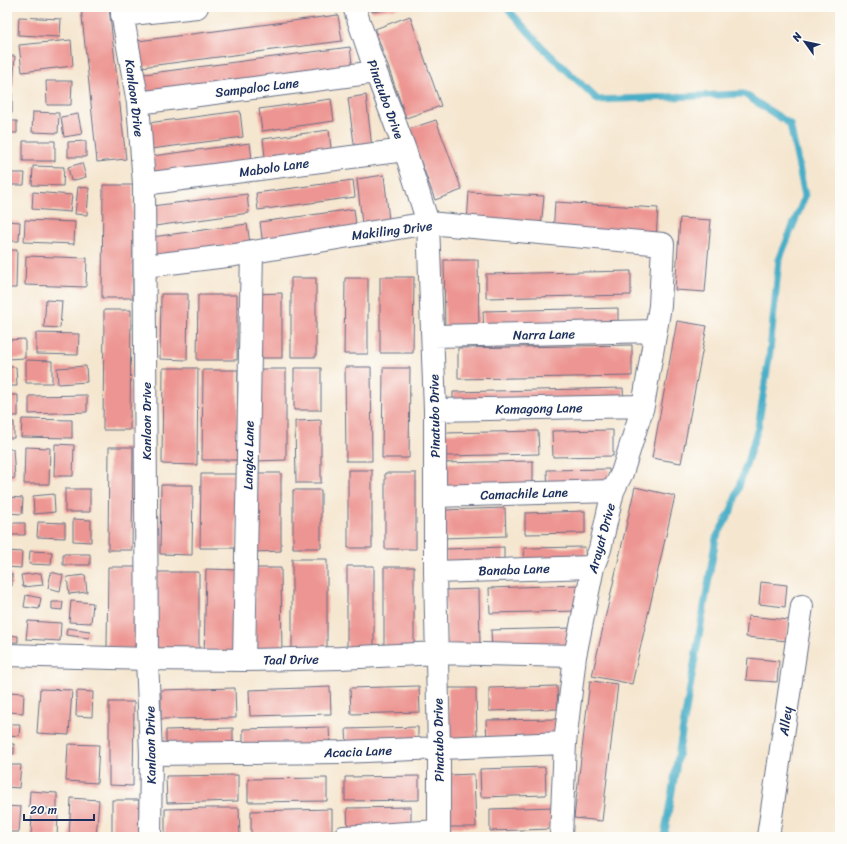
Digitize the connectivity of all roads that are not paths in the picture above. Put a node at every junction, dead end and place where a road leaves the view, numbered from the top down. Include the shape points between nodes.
1 (197, 7) edge
2 (354, 7) edge
3 (122, 11) edge
4 (376, 72) junction
5 (138, 103) junction
6 (405, 150) junction
7 (144, 184) junction
8 (428, 224) junction
9 (664, 244) joint
10 (252, 251) junction
11 (145, 266) junction
12 (655, 331) junction
13 (433, 336) junction
14 (643, 406) junction
15 (435, 410) junction
16 (613, 491) junction
17 (435, 496) junction
18 (593, 567) junction
19 (435, 572) junction
20 (802, 606) dead end
21 (437, 653) junction
22 (7, 656) edge
23 (575, 656) junction
24 (147, 659) junction
25 (244, 660) junction
26 (565, 743) junction
27 (439, 748) junction
28 (151, 754) junction
29 (439, 834) edge
30 (150, 837) edge
31 (344, 837) edge
32 (561, 837) edge
33 (768, 837) edge

1 - 3 street
2 - 4 street, Pinatubo Drive
3 - 5 street, Kanlaon Drive
4 - 5 street, Sampaloc Lane
4 - 6 street, Pinatubo Drive
5 - 7 street, Kanlaon Drive
6 - 7 street, Mabolo Lane
6 - 8 street, Pinatubo Drive
7 - 11 street, Kanlaon Drive
8 - 9 street, Makiling Drive
8 - 10 street, Makiling Drive
8 - 13 street, Pinatubo Drive
9 - 12 street, Arayat Drive via 660,306
10 - 11 street, Makiling Drive
10 - 25 street, Langka Lane
11 - 24 street, Kanlaon Drive
12 - 13 street, Narra Lane
12 - 14 street, Arayat Drive
13 - 15 street, Pinatubo Drive
14 - 15 street, Kamagong Lane
14 - 16 street, Arayat Drive via 622,473
15 - 17 street, Pinatubo Drive
16 - 17 street, Camachile Lane
16 - 18 street, Arayat Drive via 600,549
17 - 19 street, Pinatubo Drive
18 - 19 street, Banaba Lane
18 - 23 street, Arayat Drive
19 - 21 street, Pinatubo Drive
20 - 33 street, Alley
21 - 23 street, Taal Drive
21 - 25 street, Taal Drive
21 - 27 street, Pinatubo Drive
22 - 24 street, Taal Drive
23 - 26 street, Arayat Drive
24 - 25 street, Taal Drive
24 - 28 street, Kanlaon Drive
26 - 27 street, Acacia Lane
26 - 32 street, Arayat Drive
27 - 28 street, Acacia Lane
27 - 29 street, Pinatubo Drive
28 - 30 street, Kanlaon Drive
29 - 31 street

